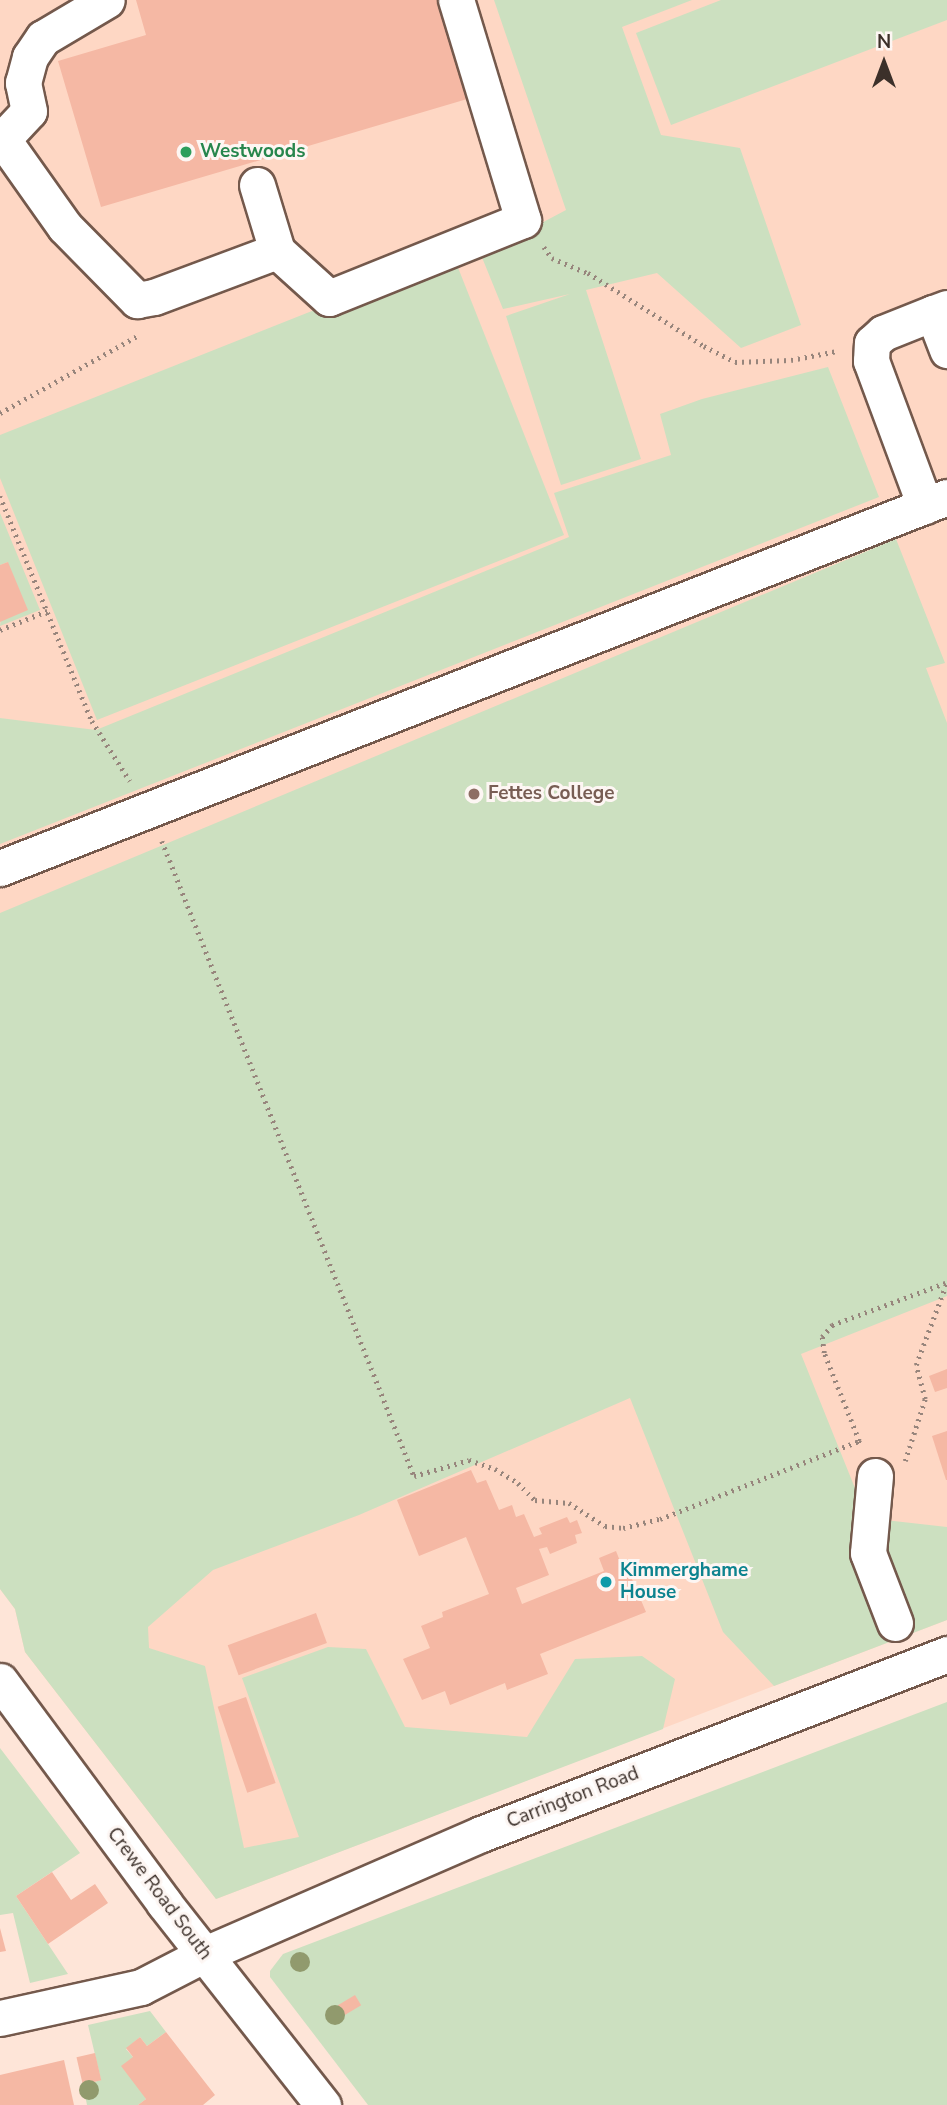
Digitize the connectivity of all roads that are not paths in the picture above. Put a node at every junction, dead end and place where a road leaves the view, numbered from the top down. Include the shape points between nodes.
1 (107, 0) edge
2 (456, 0) edge
3 (2, 142) edge
4 (257, 185) dead end
5 (273, 239) junction
6 (940, 310) edge
7 (947, 350) edge
8 (936, 501) edge
9 (0, 867) edge
10 (875, 1475) road end
11 (895, 1623) dead end
12 (947, 1654) edge
13 (0, 1681) edge
14 (205, 1954) junction
15 (0, 2018) edge
16 (323, 2105) edge

1 - 3 street via 43,38 30,57 23,83 29,111
2 - 5 street via 523,220 329,298
3 - 5 street via 65,227 137,300 154,297
4 - 5 street
6 - 7 street
6 - 8 street via 883,333 872,343 870,361
8 - 9 street
10 - 11 street via 868,1553
12 - 14 street, Carrington Road via 481,1834
13 - 14 street, Crewe Road South
14 - 15 street, Carrington Road via 141,1987
14 - 16 street, Crewe Road South

